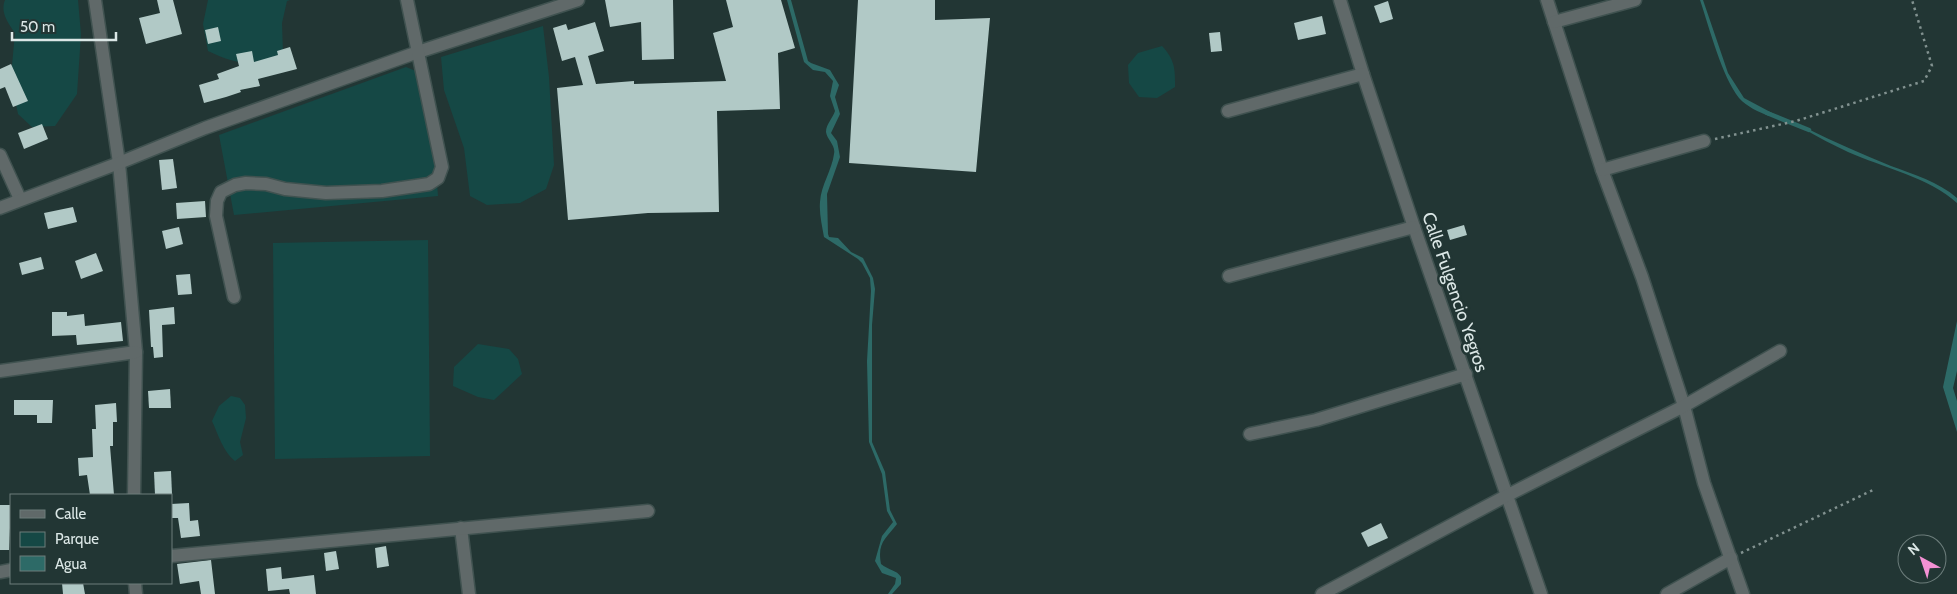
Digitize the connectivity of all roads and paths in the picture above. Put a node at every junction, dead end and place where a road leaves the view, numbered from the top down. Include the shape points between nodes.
1 (95, 0) edge
2 (408, 0) edge
3 (578, 0) edge
4 (1340, 0) edge
5 (1547, 0) edge
6 (1635, 0) edge
7 (1912, 0) edge
8 (1554, 22) junction
9 (418, 52) junction
10 (1363, 74) junction
11 (1228, 111) dead end
12 (1704, 141) joint
13 (0, 155) edge
14 (119, 163) junction
15 (1602, 170) junction
16 (20, 199) junction
17 (0, 208) edge
18 (1414, 227) junction
19 (1229, 276) dead end
20 (234, 297) dead end
21 (1780, 351) dead end
22 (136, 352) junction
23 (0, 371) edge
24 (1466, 374) junction
25 (1684, 406) junction
26 (1250, 434) dead end
27 (1873, 490) dead end
28 (134, 494) edge
29 (1506, 496) junction
30 (648, 511) dead end
31 (461, 528) junction
32 (172, 556) edge
33 (1731, 558) junction
34 (470, 594) edge
35 (1322, 594) edge
36 (1541, 594) edge
37 (1667, 594) edge
38 (1743, 594) edge

1 - 14 street
2 - 9 street
3 - 9 street
4 - 10 street, Calle Fulgencio Yegros
5 - 8 street
6 - 8 street
7 - 12 path via 1932,66 1924,81 1796,121
8 - 15 street
9 - 14 street via 205,128
9 - 20 street via 442,167 438,178 429,184 382,191 326,193 246,183 221,192 216,216
10 - 11 street
10 - 18 street, Calle Fulgencio Yegros
12 - 15 street
13 - 16 street
14 - 16 street
14 - 22 street
15 - 25 street via 1642,277
16 - 17 street
18 - 19 street
18 - 24 street, Calle Fulgencio Yegros
21 - 25 street
22 - 23 street
22 - 28 street
24 - 26 street via 1316,420
24 - 29 street, Calle Fulgencio Yegros
25 - 29 street
25 - 33 street via 1704,483
27 - 33 path
29 - 35 street
29 - 36 street, Calle Fulgencio Yegros
30 - 31 street
31 - 32 street
31 - 34 street
33 - 37 street
33 - 38 street

